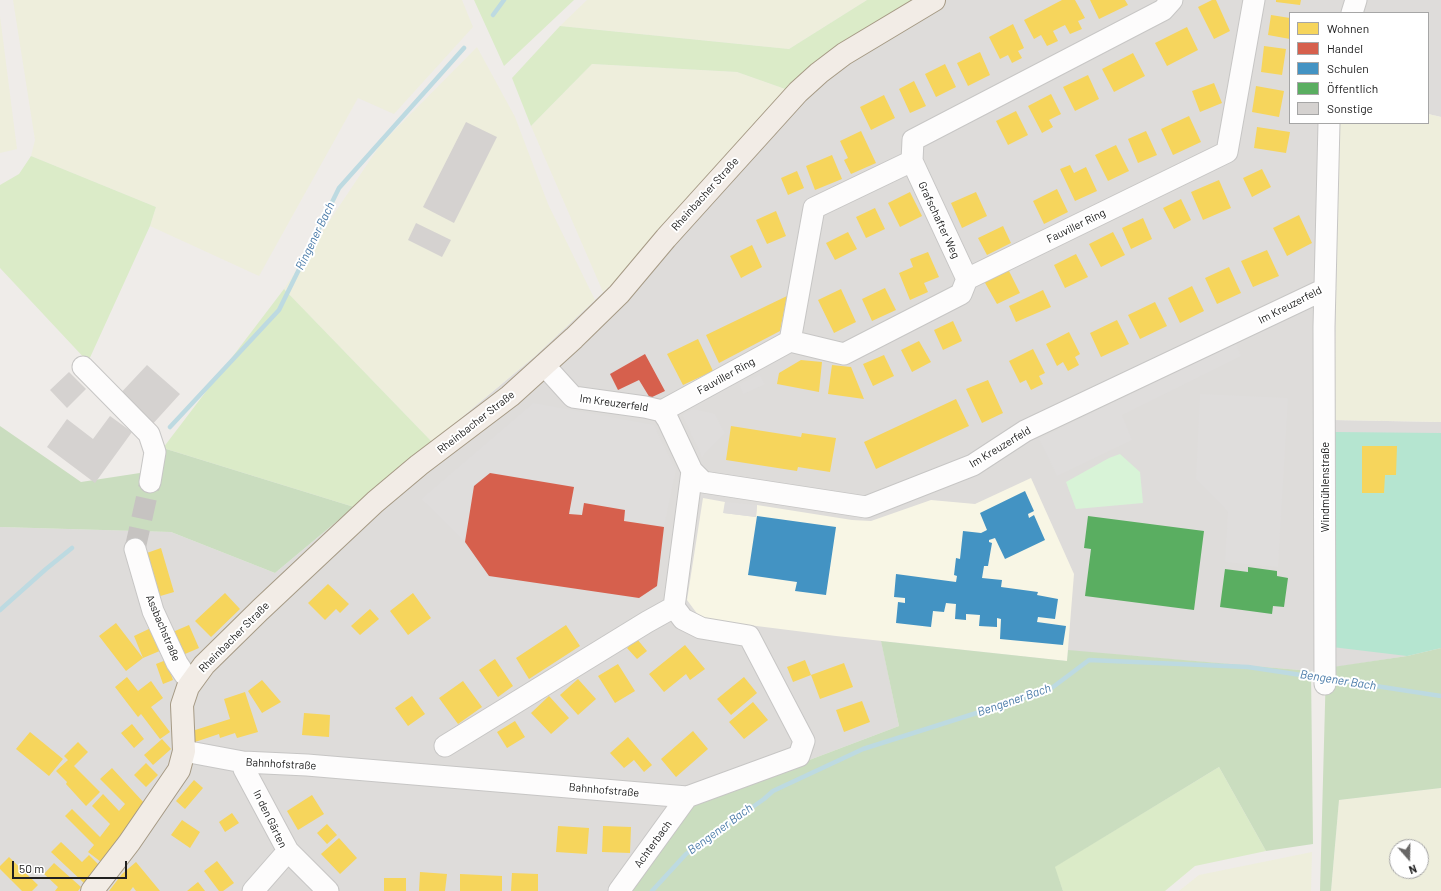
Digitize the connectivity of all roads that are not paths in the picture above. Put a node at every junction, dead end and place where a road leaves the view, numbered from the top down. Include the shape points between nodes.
1 (934, 0) edge
2 (1172, 0) edge
3 (1254, 0) edge
4 (1356, 0) edge
5 (1352, 12) edge
6 (1329, 124) edge
7 (912, 161) junction
8 (967, 279) junction
9 (1325, 289) junction
10 (790, 341) junction
11 (544, 366) junction
12 (83, 367) dead end
13 (662, 411) junction
14 (692, 471) junction
15 (150, 482) tunnel mouth
16 (135, 549) tunnel mouth
17 (674, 608) junction
18 (192, 680) junction
19 (1325, 684) dead end
20 (445, 746) dead end
21 (184, 751) junction
22 (243, 762) junction
23 (687, 797) junction
24 (288, 851) junction
25 (92, 891) edge
26 (253, 891) edge
27 (328, 891) edge
28 (619, 891) edge

1 - 11 main road, Rheinbacher Straße via 848,51 798,92 619,294
2 - 7 street via 1163,10 914,140
3 - 8 street, Fauviller Ring via 1227,152
4 - 5 street
6 - 9 street, Im Kreuzerfeld
7 - 8 street, Grafschafter Weg
7 - 10 street via 814,208
8 - 10 street via 961,294 844,354
9 - 14 street, Im Kreuzerfeld via 1025,431 973,465 866,507 702,482
9 - 19 street, Windmühlenstraße
10 - 13 street, Fauviller Ring
11 - 13 street, Im Kreuzerfeld via 573,397
11 - 18 main road, Rheinbacher Straße via 498,406 419,465 375,502 260,610
12 - 15 street via 149,434 155,452
13 - 14 street, Im Kreuzerfeld
14 - 17 street
16 - 18 street, Assbachstraße via 154,611 177,663
17 - 20 street
17 - 23 street, Bahnhofstraße via 683,619 701,628 749,636 804,741 799,756
18 - 21 main road, Rheinbacher Straße via 182,705
21 - 22 street, Bahnhofstraße
21 - 25 main road, Rheinbacher Straße via 183,760 174,779
22 - 23 street, Bahnhofstraße via 307,765
22 - 24 street, In den Gärten
23 - 28 street, Achterbach
24 - 26 street, In den Gärten
24 - 27 street

